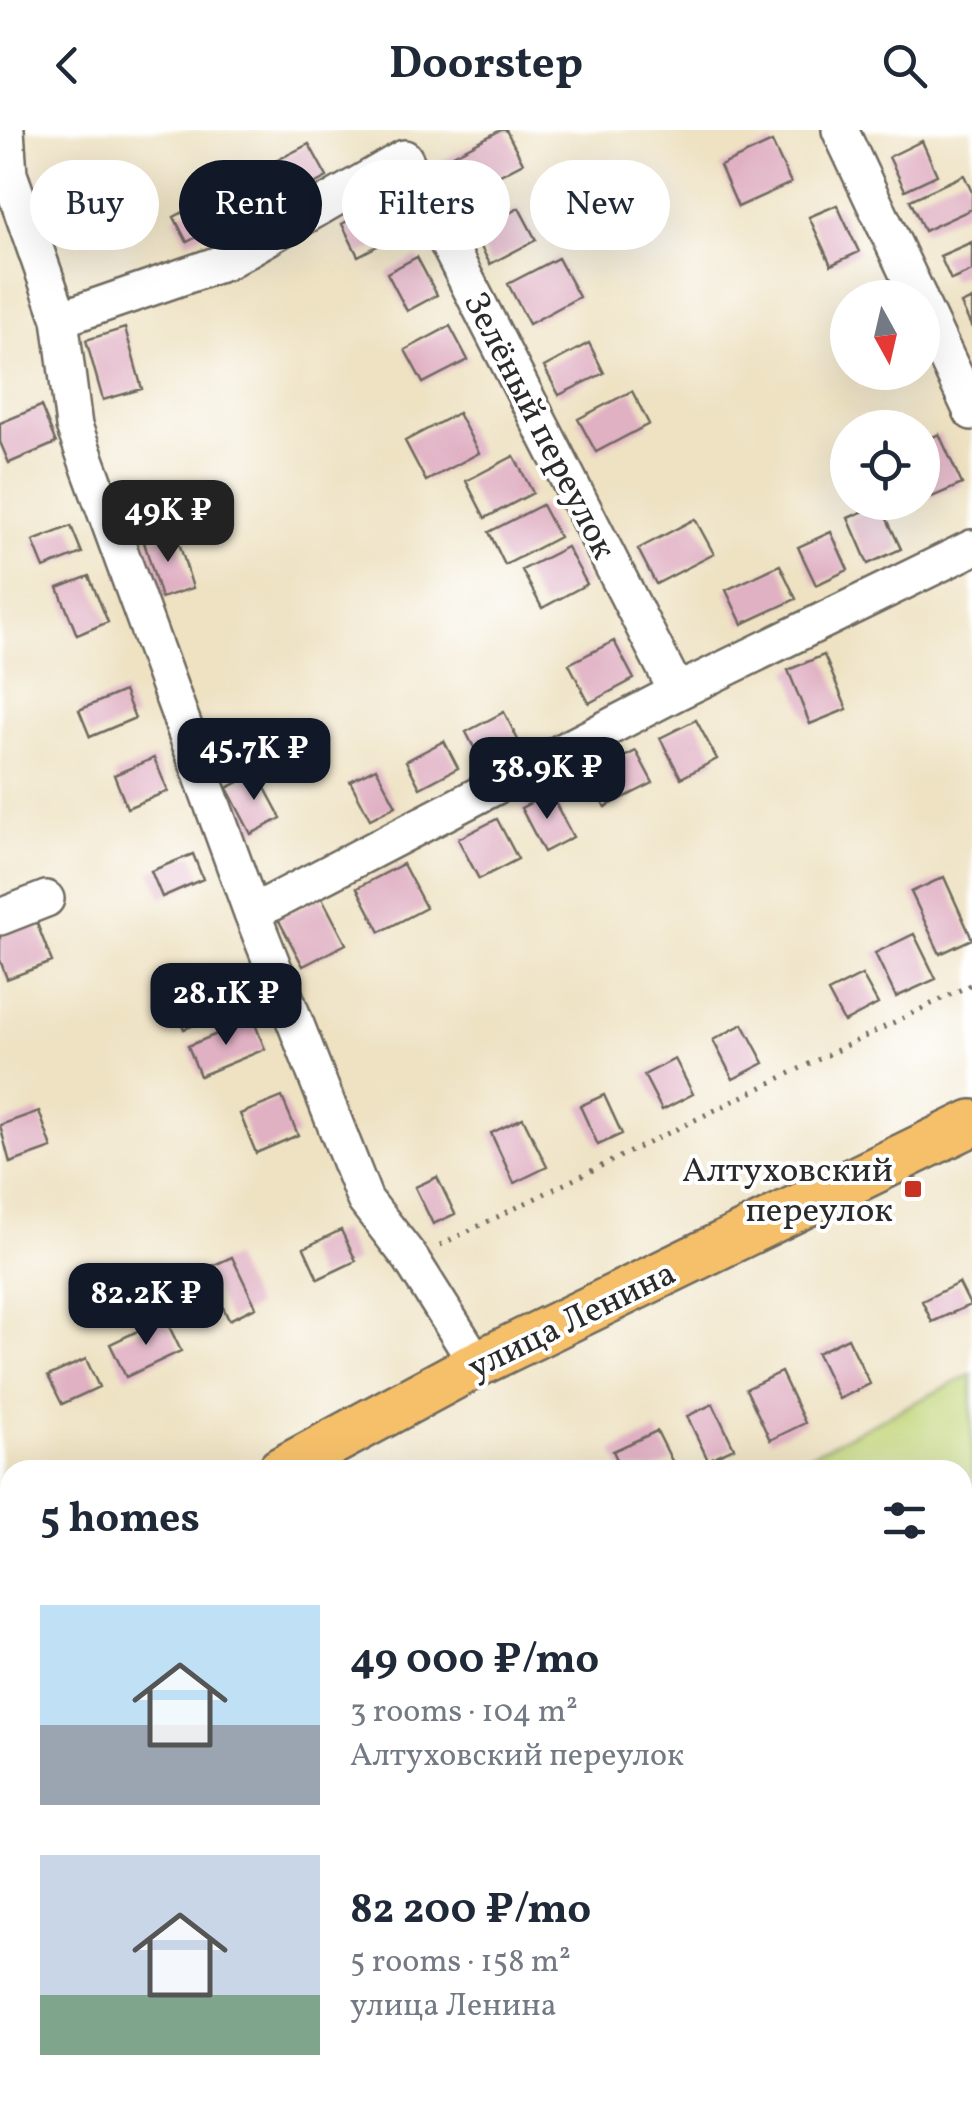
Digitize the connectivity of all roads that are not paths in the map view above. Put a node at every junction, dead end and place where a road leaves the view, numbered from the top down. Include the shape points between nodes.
1 (6, 130) edge
2 (840, 130) edge
3 (910, 280) edge
4 (60, 319) junction
5 (940, 344) edge
6 (972, 412) edge
7 (972, 548) edge
8 (677, 692) junction
9 (46, 898) dead end
10 (252, 912) junction
11 (0, 917) edge
12 (972, 1123) edge
13 (477, 1364) junction
14 (299, 1460) edge

1 - 4 street via 10,174
2 - 3 street
4 - 8 street, Зелёный переулок via 225,262 404,158
4 - 10 street via 74,426
5 - 6 street
7 - 8 street
8 - 10 street
9 - 11 street
10 - 13 street via 364,1200 411,1259
12 - 13 main road, улица Ленина
13 - 14 main road, улица Ленина

